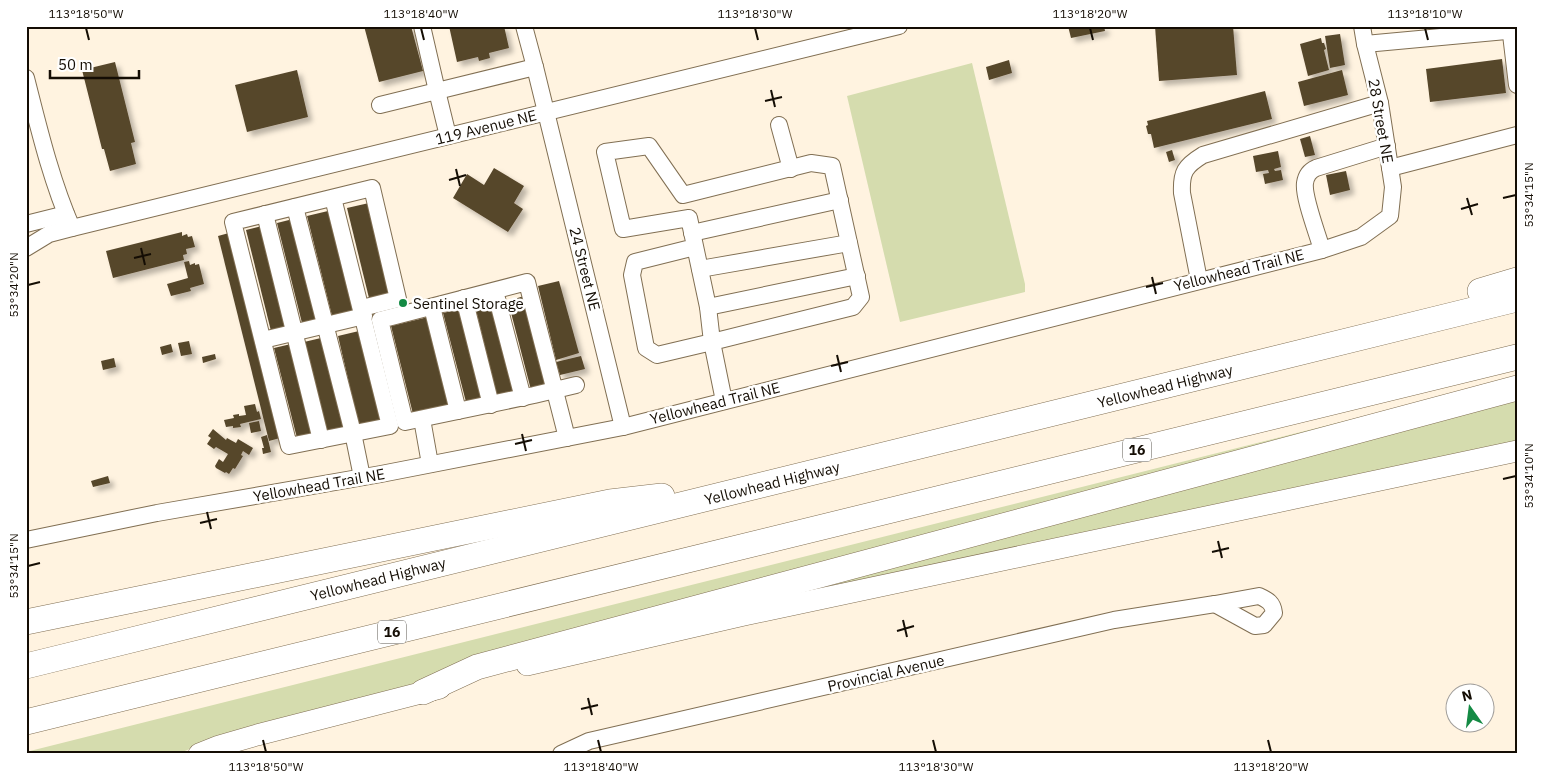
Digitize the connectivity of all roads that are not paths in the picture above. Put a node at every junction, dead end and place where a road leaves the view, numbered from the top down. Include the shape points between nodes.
1 (422, 26) edge
2 (524, 26) edge
3 (899, 26) edge
4 (1362, 26) edge
5 (1512, 29) edge
6 (1468, 30) edge
7 (1365, 44) junction
8 (534, 67) junction
9 (26, 78) edge
10 (1517, 85) edge
11 (437, 91) junction
12 (1380, 104) junction
13 (380, 105) dead end
14 (546, 112) junction
15 (779, 125) dead end
16 (1517, 135) edge
17 (448, 136) junction
18 (1386, 146) junction
19 (1390, 168) junction
20 (790, 169) junction
21 (683, 195) junction
22 (333, 198) junction
23 (840, 200) junction
24 (295, 207) junction
25 (265, 214) junction
26 (1390, 216) joint
27 (69, 221) junction
28 (27, 223) edge
29 (692, 233) junction
30 (849, 242) junction
31 (26, 248) edge
32 (1322, 250) junction
33 (700, 270) junction
34 (857, 276) junction
35 (1199, 280) junction
36 (1517, 280) edge
37 (495, 290) junction
38 (464, 298) junction
39 (1517, 299) edge
40 (432, 307) junction
41 (708, 307) junction
42 (363, 312) junction
43 (326, 325) junction
44 (294, 332) junction
45 (262, 340) junction
46 (712, 342) junction
47 (1344, 342) junction
48 (1517, 357) edge
49 (576, 385) dead end
50 (1517, 388) edge
51 (554, 390) junction
52 (523, 398) junction
53 (724, 401) junction
54 (491, 405) junction
55 (458, 411) junction
56 (422, 419) junction
57 (398, 424) junction
58 (623, 426) junction
59 (353, 433) junction
60 (567, 438) junction
61 (321, 440) junction
62 (1517, 451) edge
63 (430, 464) junction
64 (362, 477) junction
65 (756, 486) junction
66 (26, 540) edge
67 (1215, 604) dead end
68 (26, 622) edge
69 (26, 666) edge
70 (423, 692) junction
71 (26, 722) edge
72 (199, 754) edge
73 (561, 754) edge

1 - 11 street
2 - 8 street, 24 Street NE
3 - 14 street, 119 Avenue NE
4 - 7 street, 28 Street NE
5 - 6 street
5 - 10 street
6 - 7 street
7 - 12 street, 28 Street NE
8 - 11 street
8 - 14 street, 24 Street NE
9 - 27 street via 45,151
11 - 13 street
11 - 17 street
12 - 18 street, 28 Street NE
12 - 35 street via 1203,155 1187,167 1181,181 1182,193
14 - 17 street, 119 Avenue NE
14 - 58 street, 24 Street NE
15 - 20 street
16 - 19 street
17 - 27 street, 119 Avenue NE
18 - 19 street, 28 Street NE
18 - 32 street via 1316,168 1306,177 1305,191
19 - 26 street, 28 Street NE via 1393,187
20 - 21 street
20 - 23 street via 811,164 832,166
21 - 29 street
21 - 29 street via 649,146 605,152 623,229
22 - 24 street
22 - 42 street
22 - 42 street via 372,188 398,299
23 - 29 street
23 - 30 street
24 - 25 street
24 - 43 street
25 - 44 street
25 - 45 street via 233,222
26 - 32 street, Yellowhead Trail NE via 1362,237
27 - 28 street
27 - 31 street
29 - 33 street
29 - 46 street via 635,262 632,275 646,348 657,355
30 - 33 street
30 - 34 street
32 - 35 street, Yellowhead Trail NE
33 - 41 street
34 - 41 street
34 - 46 street via 861,297 854,307
35 - 53 street, Yellowhead Trail NE
36 - 47 highway
37 - 38 street
37 - 51 street via 526,282
37 - 52 street
38 - 40 street
38 - 54 street
39 - 47 highway, Yellowhead Highway
40 - 55 street
40 - 57 street via 380,320
41 - 46 street
42 - 43 street
42 - 57 street
43 - 44 street
43 - 59 street
44 - 45 street
44 - 61 street
45 - 61 street via 289,446
46 - 53 street
47 - 65 highway, Yellowhead Highway
48 - 71 highway, 16
49 - 51 street
50 - 70 highway via 477,667
51 - 52 street
51 - 60 street
52 - 54 street
53 - 58 street, Yellowhead Trail NE
54 - 55 street
55 - 56 street
56 - 57 street
56 - 63 street
57 - 59 street
58 - 60 street, Yellowhead Trail NE
59 - 61 street
59 - 64 street
60 - 63 street, Yellowhead Trail NE
62 - 70 main road via 744,615
63 - 64 street, Yellowhead Trail NE
64 - 66 street, Yellowhead Trail NE
65 - 68 highway via 610,502
65 - 69 highway, Yellowhead Highway
67 - 73 street, Provincial Avenue via 1114,620 590,741
70 - 72 main road via 265,732

